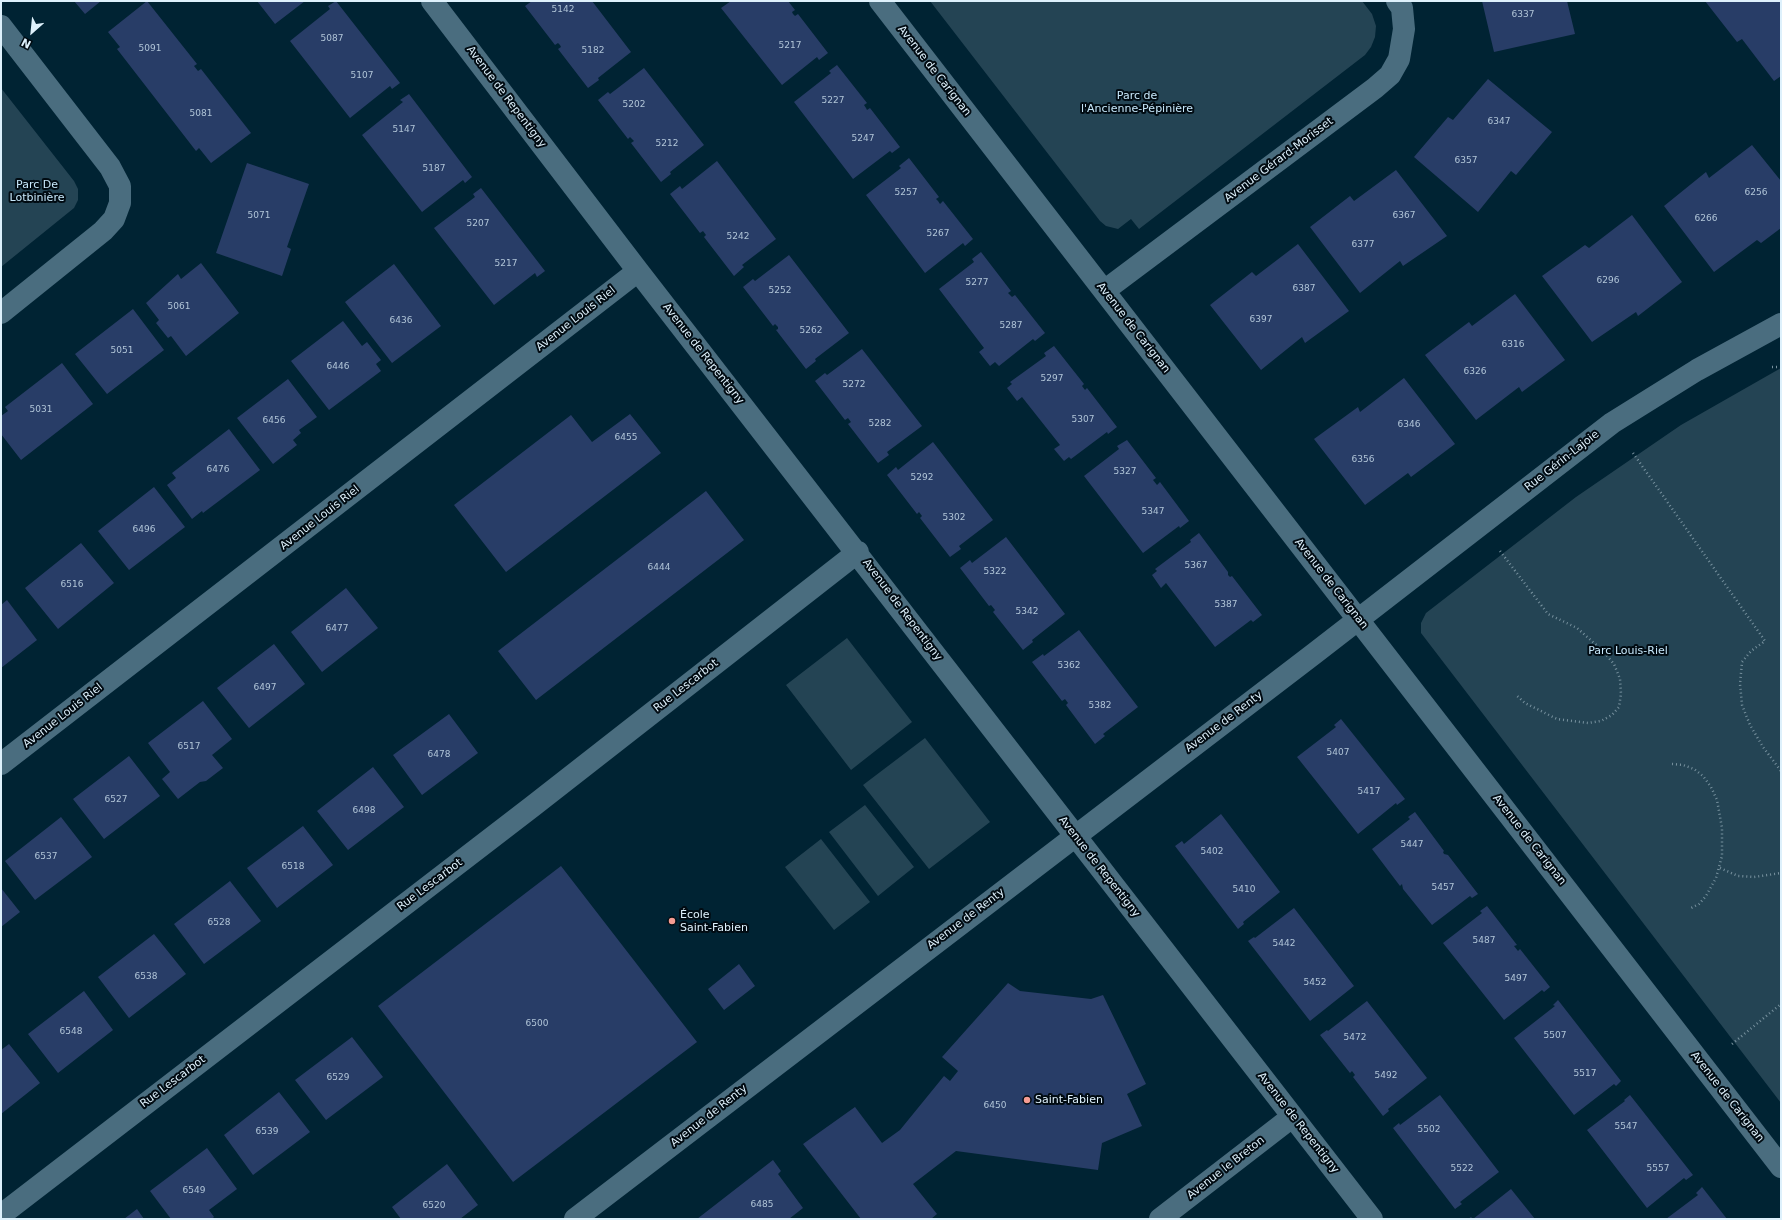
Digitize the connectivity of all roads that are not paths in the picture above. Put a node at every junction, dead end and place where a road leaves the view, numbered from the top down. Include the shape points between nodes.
1 (432, 1) edge
2 (880, 1) edge
3 (1397, 1) edge
4 (1, 26) edge
5 (638, 271) junction
6 (1104, 291) junction
7 (1, 313) edge
8 (1781, 324) edge
9 (858, 552) junction
10 (1358, 620) junction
11 (1, 764) edge
12 (1075, 836) junction
13 (1292, 1117) junction
14 (1781, 1167) edge
15 (1, 1214) edge
16 (575, 1219) edge
17 (1160, 1219) edge
18 (1372, 1219) edge

1 - 5 street, Avenue de Repentigny
2 - 6 street, Avenue de Carignan
3 - 6 street, Avenue Gérard-Morisset via 1402,8 1404,29 1399,59 1390,75
4 - 7 street via 110,167 120,186 120,203 114,219 103,231
5 - 9 street, Avenue de Repentigny
5 - 11 street, Avenue Louis Riel
6 - 10 street, Avenue de Carignan
8 - 10 street, Rue Gérin-Lajoie via 1697,370 1612,423
9 - 12 street, Avenue de Repentigny
9 - 15 street, Rue Lescarbot via 533,806
10 - 12 street, Avenue de Renty
10 - 14 street, Avenue de Carignan
12 - 13 street, Avenue de Repentigny
12 - 16 street, Avenue de Renty
13 - 17 street, Avenue le Breton
13 - 18 street, Avenue de Repentigny

